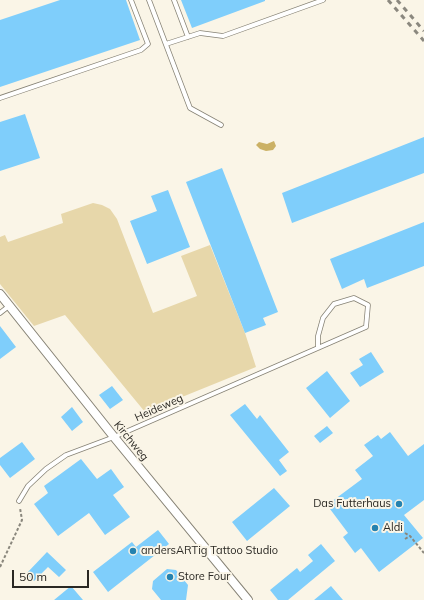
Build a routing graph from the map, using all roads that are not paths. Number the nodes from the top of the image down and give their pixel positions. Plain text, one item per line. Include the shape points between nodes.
1 (131, 0) edge
2 (149, 0) edge
3 (174, 0) edge
4 (323, 0) edge
5 (188, 37) junction
6 (166, 44) junction
7 (0, 98) edge
8 (221, 125) dead end
9 (0, 294) edge
10 (9, 306) junction
11 (0, 313) edge
12 (318, 348) junction
13 (114, 437) junction
14 (19, 501) road end
15 (248, 600) edge

1 - 7 lane via 148,44 141,50
2 - 6 lane
3 - 5 lane
4 - 5 lane via 223,36 200,33
5 - 6 lane
6 - 8 lane via 190,108
9 - 10 street, Kirchweg
10 - 11 lane
10 - 13 street, Kirchweg
12 - 12 lane, Heideweg via 366,327 368,305 354,298 334,304 323,318
12 - 13 lane, Heideweg
13 - 14 lane, Heideweg via 66,455 28,486
13 - 15 street, Kirchweg

